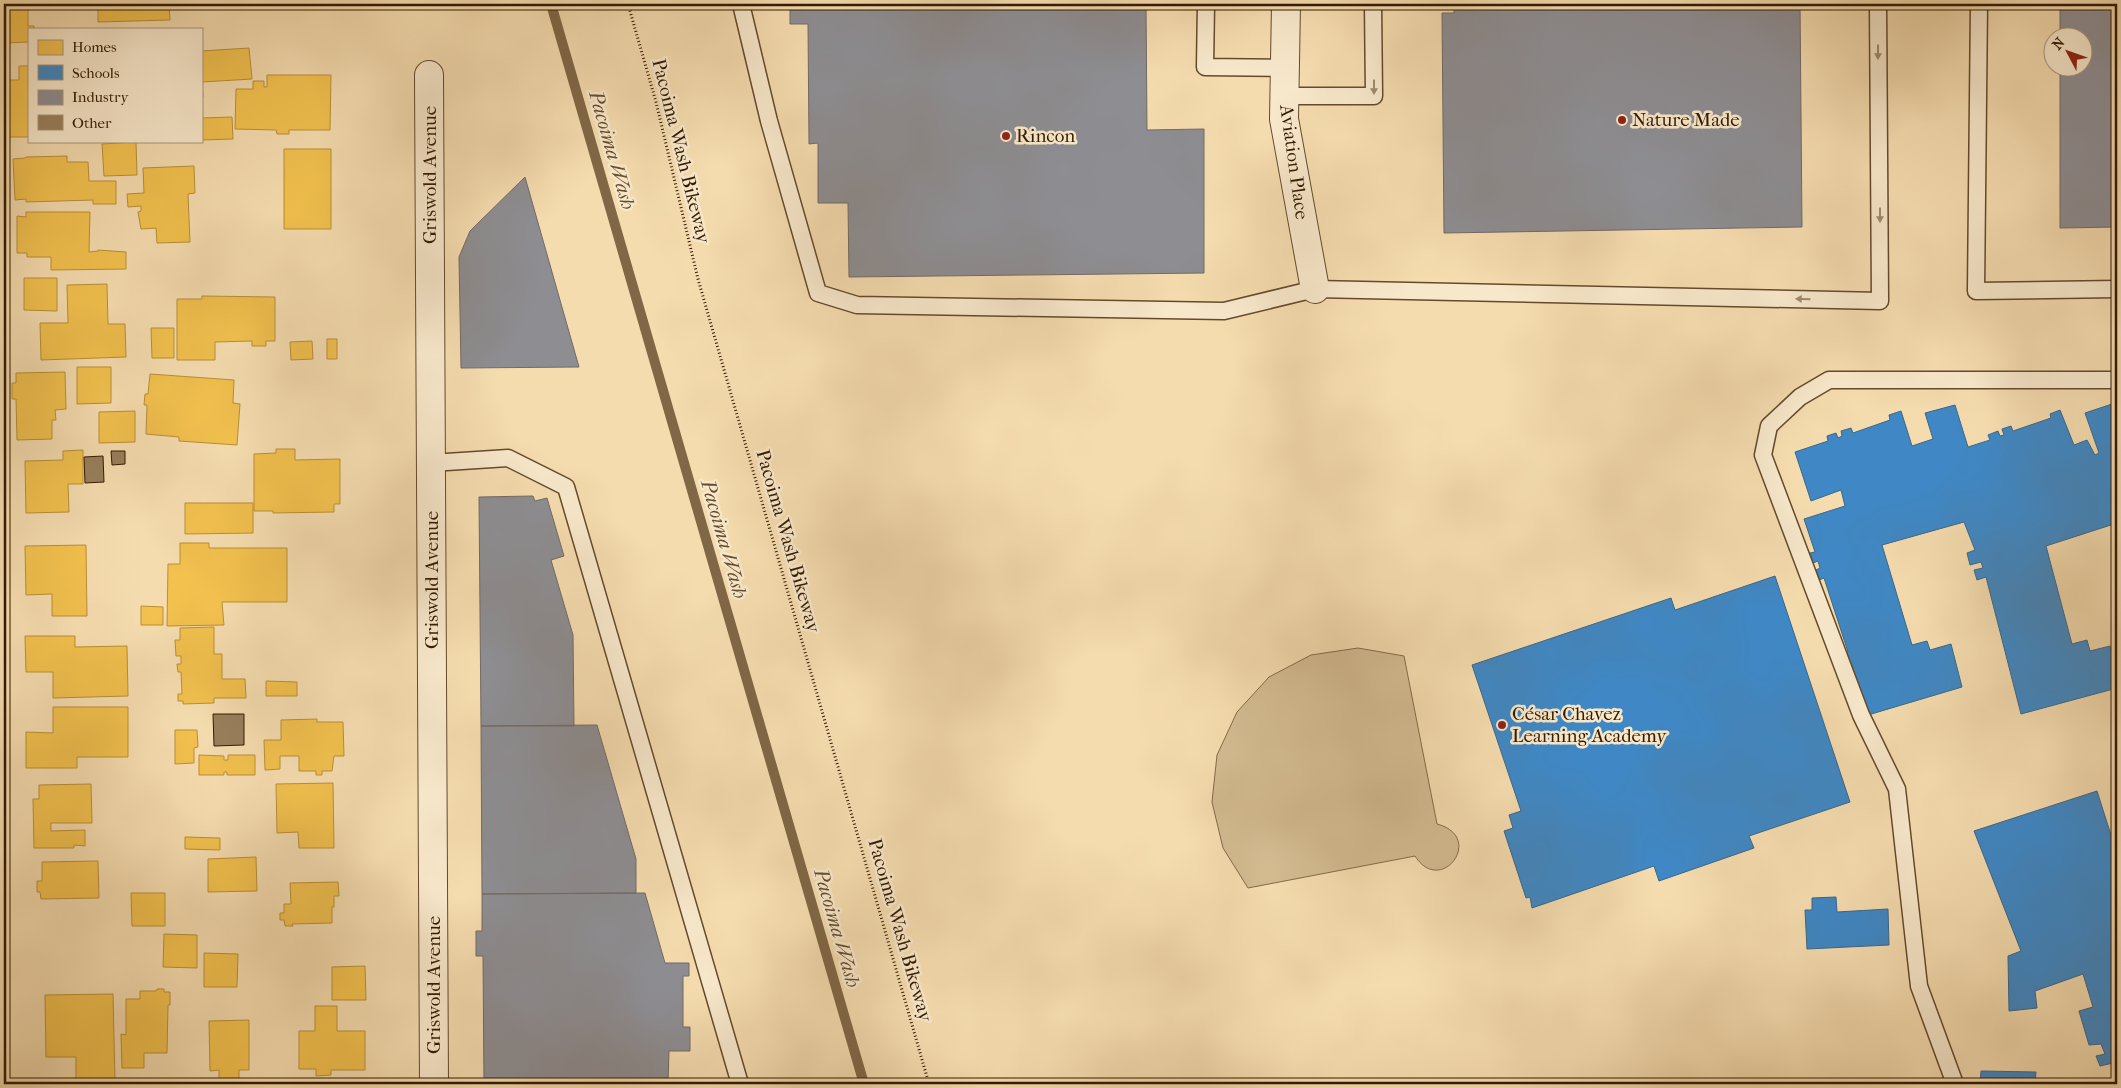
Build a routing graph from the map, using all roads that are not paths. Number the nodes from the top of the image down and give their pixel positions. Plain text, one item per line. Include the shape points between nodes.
1 (741, 4) edge
2 (1206, 4) edge
3 (1286, 4) edge
4 (1374, 4) edge
5 (1878, 4) edge
6 (1979, 4) edge
7 (1285, 68) junction
8 (429, 76) dead end
9 (1284, 96) junction
10 (2117, 289) edge
11 (1315, 290) junction
12 (2117, 380) edge
13 (431, 463) junction
14 (434, 1084) edge
15 (740, 1084) edge
16 (1954, 1084) edge

1 - 11 lane via 769,121 818,293 857,305 1224,311
2 - 7 lane via 1205,67
3 - 7 street, Aviation Place
4 -> 9 lane via 1374,96
5 -> 11 lane via 1880,301
6 - 10 lane via 1976,291
7 - 9 street, Aviation Place
8 - 13 street, Griswold Avenue
9 - 11 street, Aviation Place via 1284,119
12 - 16 lane via 1829,380 1800,397 1769,426 1763,455 1861,715 1897,789 1918,986
13 - 14 street, Griswold Avenue
13 - 15 lane via 508,458 566,487

